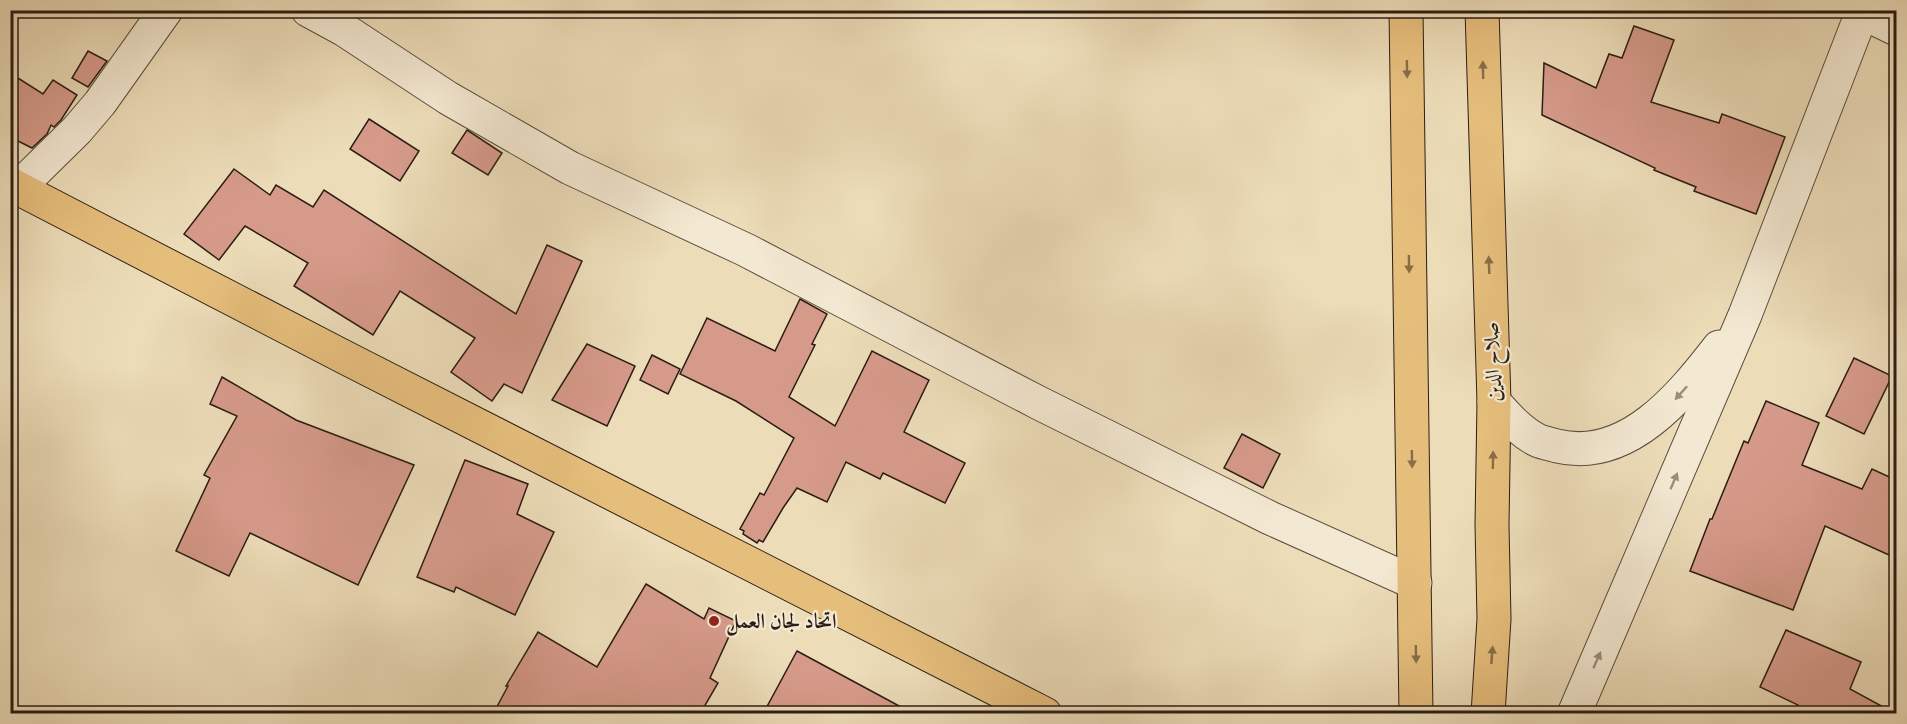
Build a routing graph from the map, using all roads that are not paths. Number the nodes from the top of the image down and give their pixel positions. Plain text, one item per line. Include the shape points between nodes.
1 (166, 10) edge
2 (308, 10) edge
3 (1406, 10) edge
4 (1482, 10) edge
5 (1863, 12) edge
6 (1896, 29) edge
7 (14, 186) edge
8 (1745, 315) junction
9 (1494, 402) junction
10 (1415, 583) junction
11 (1414, 711) edge
12 (1045, 714) edge
13 (1488, 714) edge
14 (1574, 714) edge

1 - 7 street via 77,130
2 - 10 street via 448,98 570,168 746,250 1270,518
3 -> 10 main road
9 -> 4 main road, صلاح الدين
5 - 6 street
5 - 8 street
7 - 12 main road
8 -> 9 street via 1669,406 1642,428 1614,442 1588,449 1568,449 1539,441 1519,428
14 -> 8 street
13 -> 9 main road, صلاح الدين via 1494,619
10 -> 11 main road

